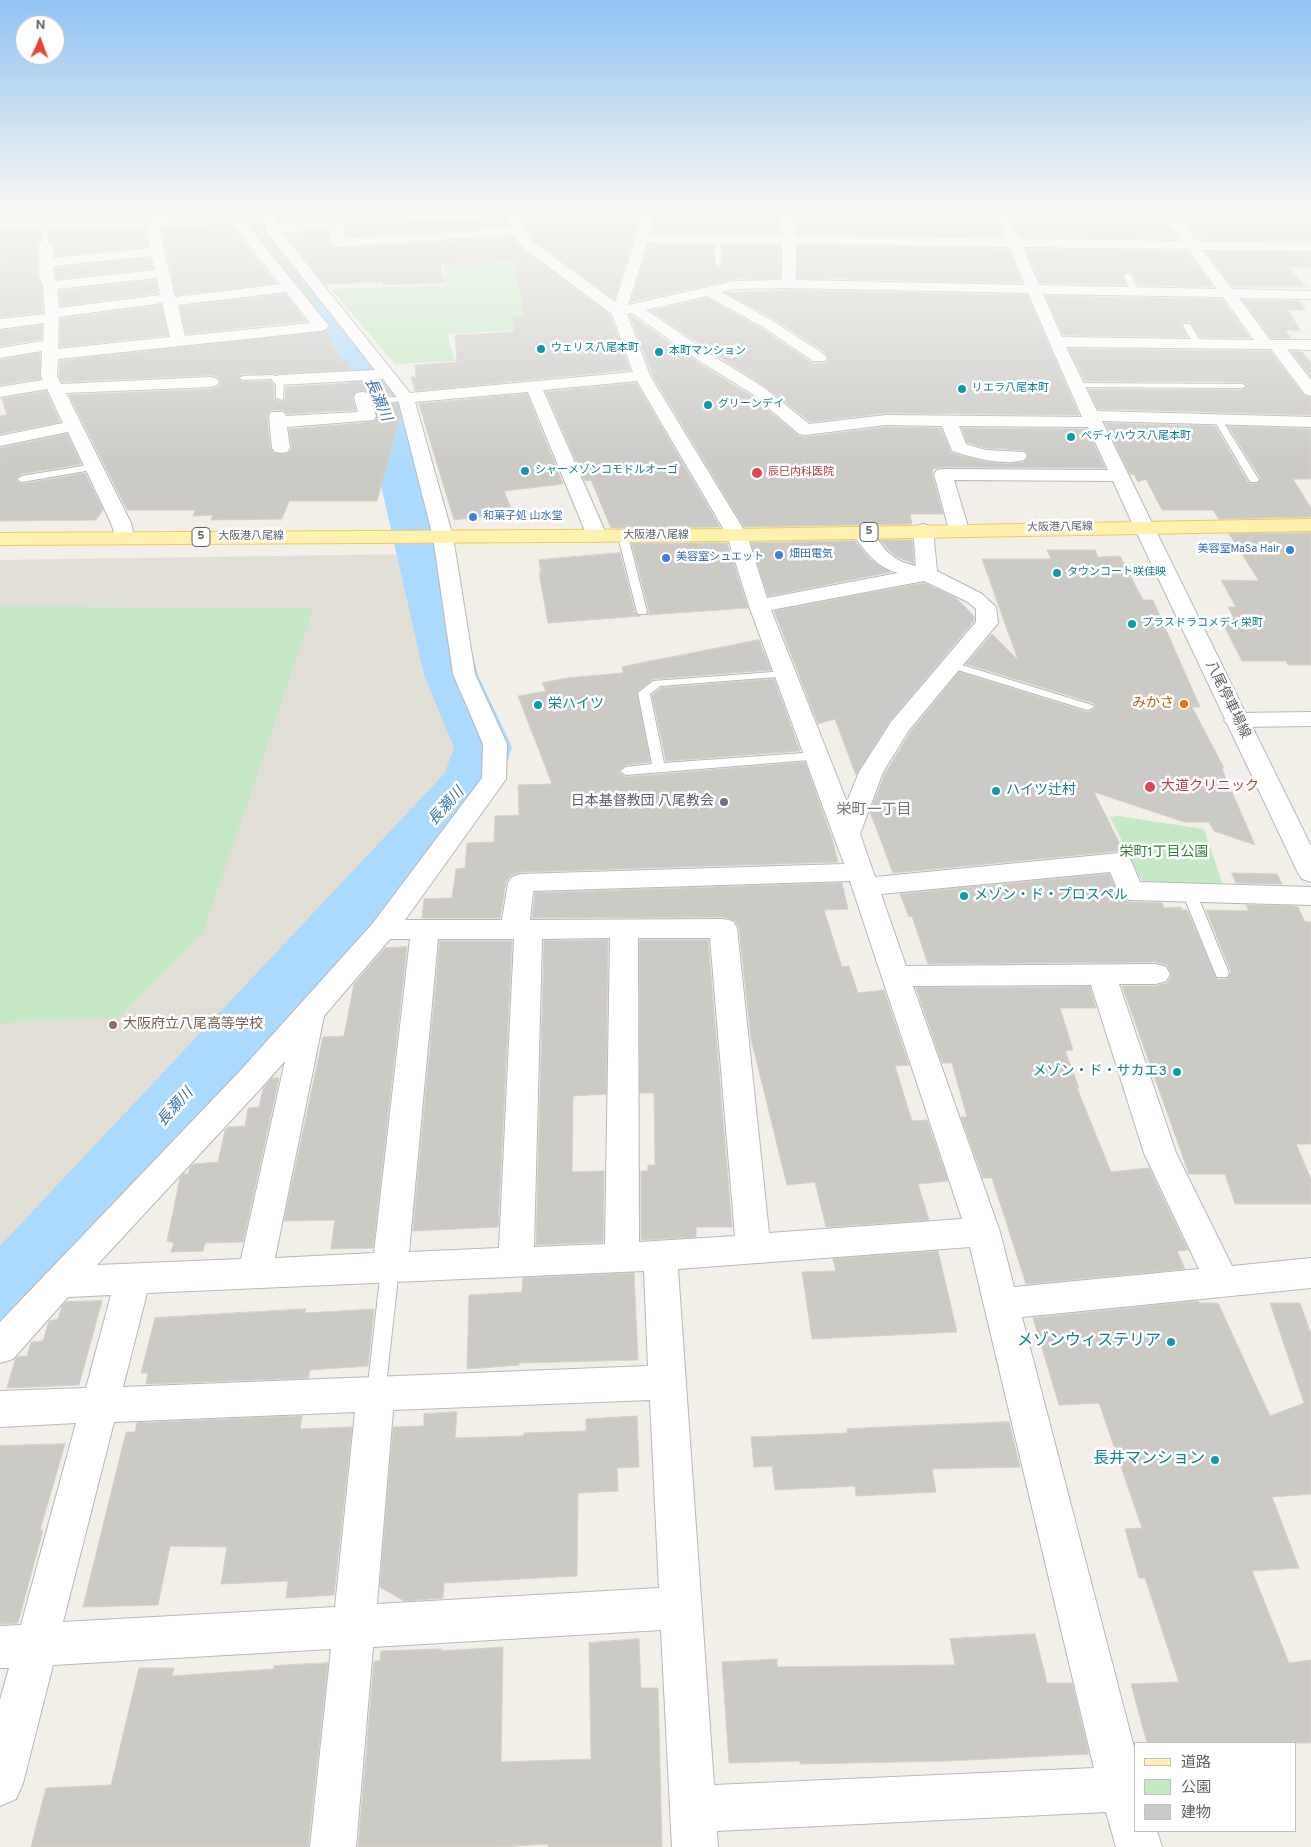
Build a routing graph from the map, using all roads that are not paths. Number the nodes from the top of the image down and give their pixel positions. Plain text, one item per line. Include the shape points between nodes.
1 (51, 295) edge
2 (168, 295) edge
3 (213, 295) edge
4 (296, 295) edge
5 (323, 295) edge
6 (596, 295) edge
7 (624, 295) edge
8 (696, 295) edge
9 (716, 295) edge
10 (1037, 295) edge
11 (1231, 295) edge
12 (169, 300) junction
13 (635, 309) junction
14 (619, 312) junction
15 (52, 315) junction
16 (0, 324) edge
17 (1187, 326) dead end
18 (179, 341) junction
19 (1056, 342) junction
20 (1198, 344) junction
21 (1270, 344) junction
22 (1311, 345) edge
23 (50, 350) junction
24 (0, 353) edge
25 (819, 358) dead end
26 (382, 374) junction
27 (642, 376) junction
28 (243, 378) dead end
29 (280, 380) junction
30 (211, 382) dead end
31 (533, 385) junction
32 (1076, 385) junction
33 (54, 386) junction
34 (1242, 386) dead end
35 (1311, 391) edge
36 (0, 392) edge
37 (280, 398) dead end
38 (402, 398) junction
39 (367, 400) joint
40 (1091, 419) junction
41 (1218, 420) junction
42 (949, 421) junction
43 (1311, 422) edge
44 (74, 426) junction
45 (0, 440) edge
46 (281, 448) dead end
47 (1032, 456) dead end
48 (1090, 457) dead end
49 (1110, 458) junction
50 (94, 467) junction
51 (1119, 476) junction
52 (22, 479) dead end
53 (1254, 480) dead end
54 (1311, 525) edge
55 (1144, 527) junction
56 (922, 530) junction
57 (959, 530) junction
58 (862, 532) junction
59 (737, 535) junction
60 (435, 536) junction
61 (597, 536) junction
62 (623, 536) junction
63 (124, 537) junction
64 (0, 539) edge
65 (926, 574) junction
66 (759, 606) junction
67 (642, 612) dead end
68 (952, 665) junction
69 (786, 674) junction
70 (1088, 707) dead end
71 (1311, 719) edge
72 (1236, 720) junction
73 (817, 756) junction
74 (659, 767) junction
75 (626, 771) dead end
76 (847, 834) junction
77 (1311, 873) edge
78 (863, 880) junction
79 (1189, 892) junction
80 (1311, 896) edge
81 (521, 929) junction
82 (624, 929) junction
83 (383, 930) junction
84 (425, 930) junction
85 (1222, 973) dead end
86 (1156, 974) dead end
87 (1102, 975) junction
88 (896, 976) junction
89 (310, 1012) junction
90 (983, 1232) junction
91 (753, 1249) junction
92 (641, 1257) junction
93 (516, 1262) junction
94 (390, 1268) junction
95 (255, 1273) junction
96 (1311, 1273) edge
97 (133, 1279) junction
98 (1222, 1281) junction
99 (59, 1282) junction
100 (1001, 1304) junction
101 (0, 1347) edge
102 (667, 1382) junction
103 (376, 1394) junction
104 (101, 1405) junction
105 (0, 1409) edge
106 (681, 1608) junction
107 (355, 1626) junction
108 (18, 1646) edge
109 (0, 1783) edge
110 (1122, 1789) junction
111 (694, 1828) edge
112 (1134, 1830) edge
113 (1135, 1832) edge
114 (333, 1847) edge
115 (1139, 1847) edge

1 - 15 street
2 - 12 street
3 - 12 street
4 - 18 street via 321,326
5 - 26 street
6 - 14 street
7 - 14 street
8 - 13 street
9 - 25 street via 768,324
10 - 19 street, 八尾停車場線
11 - 21 street
12 - 15 street
12 - 18 street
13 - 14 street
13 - 42 street via 757,390 805,430 886,420
14 - 27 street
15 - 16 street
15 - 23 street
17 - 20 lane
18 - 23 street
19 - 20 street
19 - 32 street, 八尾停車場線
20 - 21 street
21 - 22 street
21 - 35 street
23 - 24 street
23 - 33 street via 48,376
26 - 29 street
26 - 38 street
27 - 31 street
27 - 59 street
28 - 29 lane via 273,377
29 - 37 lane
30 - 33 street
31 - 38 street
31 - 61 street
32 - 34 lane
32 - 40 street, 八尾停車場線
33 - 36 street
33 - 44 street
38 - 39 lane
38 - 60 street
39 - 46 street via 368,416 278,419
40 - 41 street
40 - 42 street
40 - 49 street, 八尾停車場線
41 - 43 street
41 - 53 lane
42 - 47 street via 958,447 983,455
44 - 45 street
44 - 50 street
48 - 49 street
49 - 51 street, 八尾停車場線
50 - 52 lane
50 - 63 street via 121,523
51 - 55 street, 八尾停車場線
51 - 57 street via 943,474
54 - 55 main road, 大阪港八尾線 / 5
55 - 57 main road, 大阪港八尾線 / 5
55 - 72 street, 八尾停車場線
56 - 57 main road, 大阪港八尾線 / 5
56 - 58 main road, 大阪港八尾線 / 5
56 - 65 street
58 - 59 main road, 大阪港八尾線 / 5
58 - 65 street via 880,558 895,567
59 - 62 main road, 大阪港八尾線 / 5
59 - 66 street
60 - 61 main road, 大阪港八尾線 / 5
60 - 63 main road, 大阪港八尾線 / 5
60 - 83 street via 464,674 495,744 494,779
61 - 62 main road, 大阪港八尾線 / 5
62 - 67 lane
63 - 64 main road, 大阪港八尾線 / 5
65 - 66 street
65 - 68 street via 975,598 986,607 987,623
66 - 69 street
68 - 70 lane
68 - 76 street via 900,727 871,772
69 - 73 street
69 - 74 lane via 657,683 644,692
71 - 72 street
72 - 77 street, 八尾停車場線
73 - 74 lane
73 - 76 street
74 - 75 lane
76 - 78 street
78 - 79 street via 1120,862 1130,891
78 - 81 street via 521,883
78 - 88 street
79 - 80 street
79 - 85 lane
81 - 82 street
81 - 84 street
81 - 93 street
82 - 91 street via 723,928
82 - 92 street
83 - 84 street
83 - 89 street
84 - 94 street
86 - 87 street
87 - 88 street
87 - 98 street via 1160,1153
88 - 90 street
89 - 95 street
89 - 99 street
90 - 91 street
90 - 100 street
91 - 92 street
92 - 93 street
92 - 102 street
93 - 94 street
94 - 95 street
94 - 103 lane
95 - 97 street
96 - 98 street
97 - 99 street
97 - 104 street
98 - 100 street
99 - 101 street
100 - 110 street
102 - 103 street
102 - 106 street
103 - 104 street
103 - 107 street
104 - 105 street
104 - 108 street
106 - 107 street
106 - 111 street
107 - 108 street
107 - 114 street
108 - 109 street
110 - 111 street
110 - 112 street
113 - 115 street

